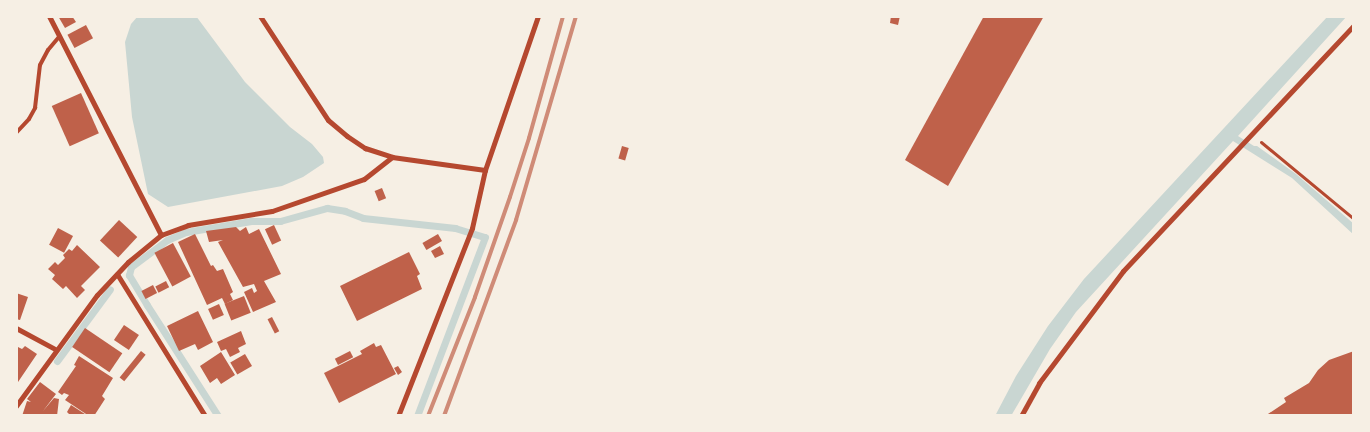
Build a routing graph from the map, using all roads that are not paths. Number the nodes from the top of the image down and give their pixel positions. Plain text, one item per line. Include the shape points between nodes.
1 (49, 16) edge
2 (260, 16) edge
3 (538, 16) edge
4 (1354, 25) edge
5 (59, 37) junction
6 (16, 133) edge
7 (392, 157) junction
8 (485, 170) junction
9 (161, 235) junction
10 (117, 274) junction
11 (16, 328) edge
12 (55, 349) junction
13 (16, 406) edge
14 (205, 416) edge
15 (398, 416) edge
16 (1021, 416) edge

1 - 5 street
2 - 7 street via 328,120 365,148
3 - 8 street
4 - 16 street via 1123,271 1039,383
5 - 6 lane via 40,65 35,108
5 - 9 street
7 - 8 street
7 - 9 street via 364,179 272,211 188,225
8 - 15 street via 472,228
9 - 10 street
10 - 12 street via 96,295
10 - 14 street
11 - 12 street
12 - 13 street

